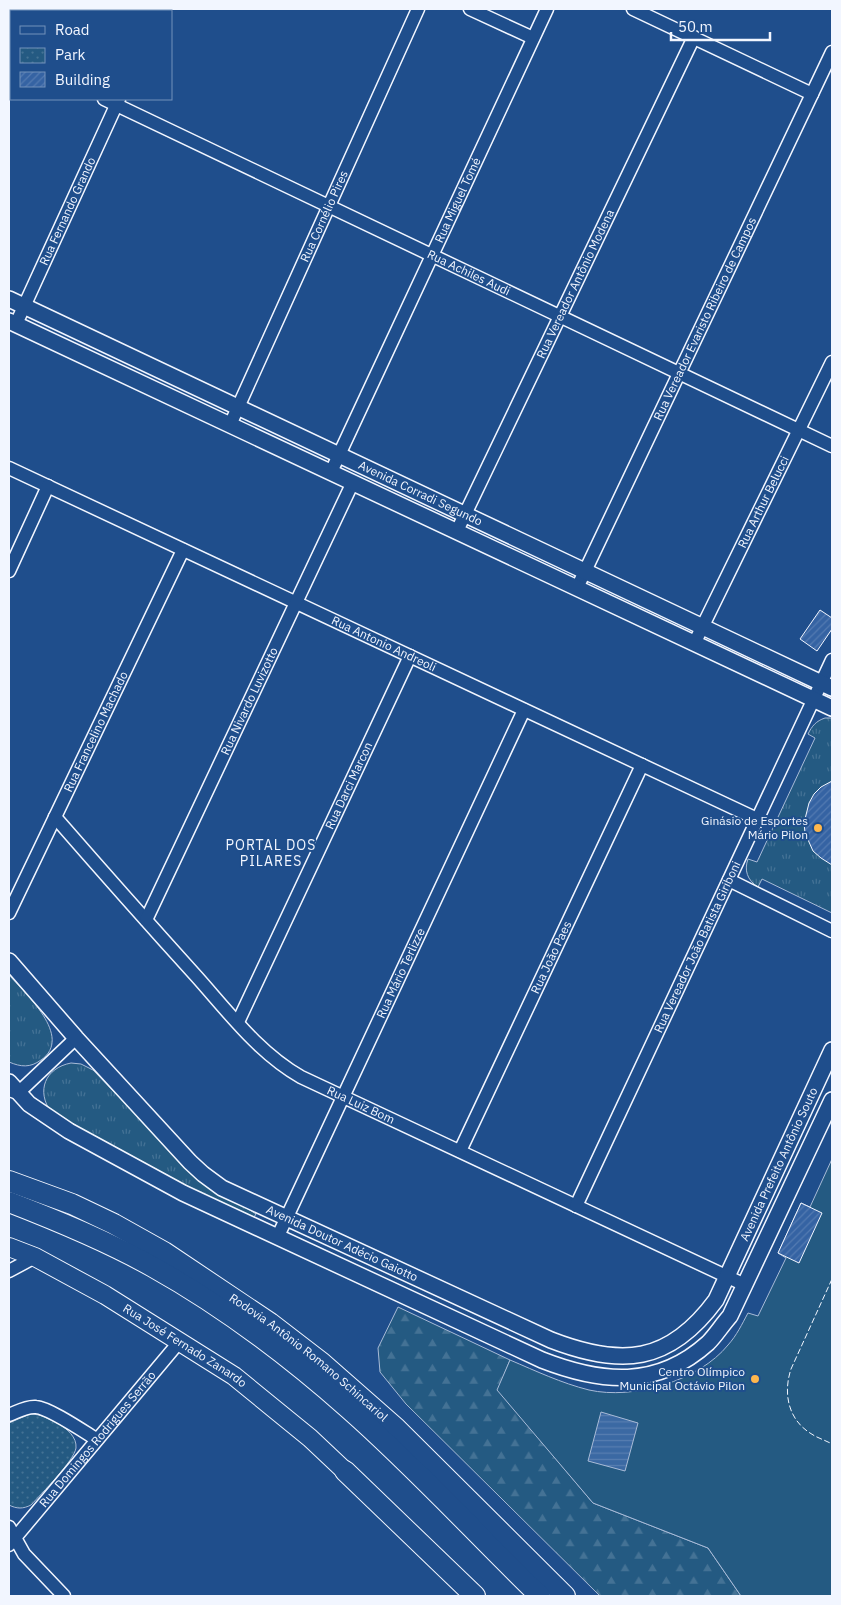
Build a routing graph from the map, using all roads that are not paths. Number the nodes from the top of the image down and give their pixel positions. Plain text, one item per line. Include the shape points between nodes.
1 (418, 9) edge
2 (470, 9) edge
3 (547, 9) edge
4 (633, 9) edge
5 (533, 38) junction
6 (694, 38) junction
7 (832, 52) edge
8 (812, 94) junction
9 (118, 102) edge
10 (329, 206) junction
11 (432, 255) junction
12 (9, 299) edge
13 (25, 306) junction
14 (560, 316) junction
15 (12, 322) edge
16 (832, 362) edge
17 (680, 373) junction
18 (238, 407) junction
19 (230, 425) junction
20 (799, 430) junction
21 (832, 446) edge
22 (339, 455) junction
23 (9, 468) edge
24 (331, 472) junction
25 (353, 482) junction
26 (48, 486) junction
27 (465, 514) junction
28 (457, 531) junction
29 (183, 550) junction
30 (9, 571) edge
31 (585, 571) junction
32 (577, 588) junction
33 (296, 603) junction
34 (703, 627) junction
35 (694, 644) junction
36 (410, 656) junction
37 (832, 660) edge
38 (827, 686) edge
39 (814, 699) junction
40 (832, 708) edge
41 (524, 710) junction
42 (642, 765) junction
43 (55, 817) junction
44 (757, 819) junction
45 (728, 880) junction
46 (9, 913) edge
47 (146, 920) junction
48 (832, 931) edge
49 (9, 961) edge
50 (238, 1022) junction
51 (76, 1038) junction
52 (832, 1050) edge
53 (12, 1088) edge
54 (344, 1096) junction
55 (832, 1100) edge
56 (460, 1151) junction
57 (9, 1168) edge
58 (9, 1180) edge
59 (9, 1202) edge
60 (72, 1204) junction
61 (576, 1206) junction
62 (286, 1218) junction
63 (278, 1236) junction
64 (9, 1247) edge
65 (35, 1258) junction
66 (9, 1271) edge
67 (727, 1277) junction
68 (745, 1285) junction
69 (180, 1341) junction
70 (9, 1416) edge
71 (96, 1439) junction
72 (345, 1471) joint
73 (11, 1537) edge
74 (64, 1596) edge
75 (475, 1596) edge
76 (540, 1596) edge
77 (565, 1596) edge

1 - 10 street, Rua Cornélio Pires
2 - 5 street
3 - 5 street, Rua Miguel Tomé
4 - 6 street
5 - 11 street, Rua Miguel Tomé
6 - 8 street
6 - 14 street, Rua Vereador Antônio Modena
7 - 8 street, Rua Vereador Evaristo Ribeiro de Campos
8 - 17 street, Rua Vereador Evaristo Ribeiro de Campos
9 - 10 street, Rua Achiles Audi
9 - 13 street, Rua Fernando Grando
10 - 11 street, Rua Achiles Audi
10 - 18 street, Rua Cornélio Pires
11 - 14 street, Rua Achiles Audi
11 - 22 street, Rua Miguel Tomé
12 - 13 street, Avenida Corradi Segundo
13 - 15 street, Rua Fernando Grando
13 - 18 street, Avenida Corradi Segundo
14 - 17 street, Rua Achiles Audi
14 - 27 street, Rua Vereador Antônio Modena
15 - 19 street, Avenida Corradi Segundo
16 - 20 street, Rua Arthur Belucci
17 - 20 street, Rua Achiles Audi
17 - 31 street, Rua Vereador Evaristo Ribeiro de Campos
18 - 19 street, Rua Cornélio Pires
18 - 22 street, Avenida Corradi Segundo
19 - 24 street, Avenida Corradi Segundo
20 - 21 street, Rua Achiles Audi
20 - 34 street, Rua Arthur Belucci
22 - 24 street, Rua Miguel Tomé
22 - 27 street, Avenida Corradi Segundo
23 - 26 street, Rua Antonio Andreoli
24 - 25 street, Avenida Corradi Segundo
25 - 28 street, Avenida Corradi Segundo
25 - 33 street, Rua Nivardo Luvizotto
26 - 29 street, Rua Antonio Andreoli
26 - 30 street
27 - 28 street, Rua Vereador Antônio Modena
27 - 31 street, Avenida Corradi Segundo
28 - 32 street, Avenida Corradi Segundo
29 - 33 street, Rua Antonio Andreoli
29 - 43 street, Rua Francelino Machado
31 - 32 street, Rua Vereador Evaristo Ribeiro de Campos
31 - 34 street, Avenida Corradi Segundo
32 - 35 street, Avenida Corradi Segundo
33 - 36 street, Rua Antonio Andreoli
33 - 47 street, Rua Nivardo Luvizotto
34 - 35 street, Rua Arthur Belucci
34 - 38 street, Avenida Corradi Segundo
35 - 39 street, Avenida Corradi Segundo
36 - 41 street, Rua Antonio Andreoli
36 - 50 street, Rua Darci Marcon
37 - 38 street, Rua Vereador João Batista Giriboni
38 - 39 street, Rua Vereador João Batista Giriboni
39 - 40 street, Avenida Corradi Segundo
39 - 44 street, Rua Vereador João Batista Giriboni
41 - 42 street, Rua Antonio Andreoli
41 - 54 street, Rua Mário Terlizze
42 - 44 street, Rua Antonio Andreoli
42 - 56 street, Rua João Paes
43 - 46 street, Rua Francelino Machado
43 - 47 street, Rua Luiz Bom
44 - 45 street, Rua Vereador João Batista Giriboni
45 - 48 street
45 - 61 street, Rua Vereador João Batista Giriboni
47 - 50 street, Rua Luiz Bom
49 - 51 street, Avenida Doutor Adécio Gaiotto
50 - 54 street, Rua Luiz Bom via 283,1067
51 - 53 street
51 - 62 street, Avenida Doutor Adécio Gaiotto via 203,1174 222,1188
52 - 67 street, Avenida Prefeito Antônio Souto
53 - 63 street, Avenida Doutor Adécio Gaiotto via 29,1104 69,1131 183,1193
54 - 56 street, Rua Luiz Bom
54 - 62 street, Rua Mário Terlizze
55 - 68 street, Avenida Prefeito Antônio Souto
56 - 61 street, Rua Luiz Bom
57 - 60 highway
58 - 60 highway, Rodovia Antônio Romano Schincariol
59 - 76 highway, Rodovia Antônio Romano Schincariol via 154,1267 275,1349 349,1409 412,1467
60 - 77 highway, Rodovia Antônio Romano Schincariol via 164,1252 270,1323 322,1363 396,1428
61 - 67 street, Rua Luiz Bom
62 - 63 street, Rua Mário Terlizze
62 - 67 street, Avenida Doutor Adécio Gaiotto via 551,1340 604,1356 634,1356 675,1342 709,1310
63 - 68 street, Avenida Doutor Adécio Gaiotto via 542,1360 580,1374 602,1377 638,1377 685,1360 708,1342 730,1316
64 - 65 main road, Rua José Fernado Zanardo
65 - 66 street
65 - 69 main road, Rua José Fernado Zanardo via 105,1295
67 - 68 street, Rua Luiz Bom
69 - 71 street, Rua Domingos Rodrigues Serrão
69 - 72 main road, Rua José Fernado Zanardo via 234,1376
70 - 71 street via 36,1407
71 - 73 street, Rua Domingos Rodrigues Serrão
72 - 75 highway
73 - 74 street

